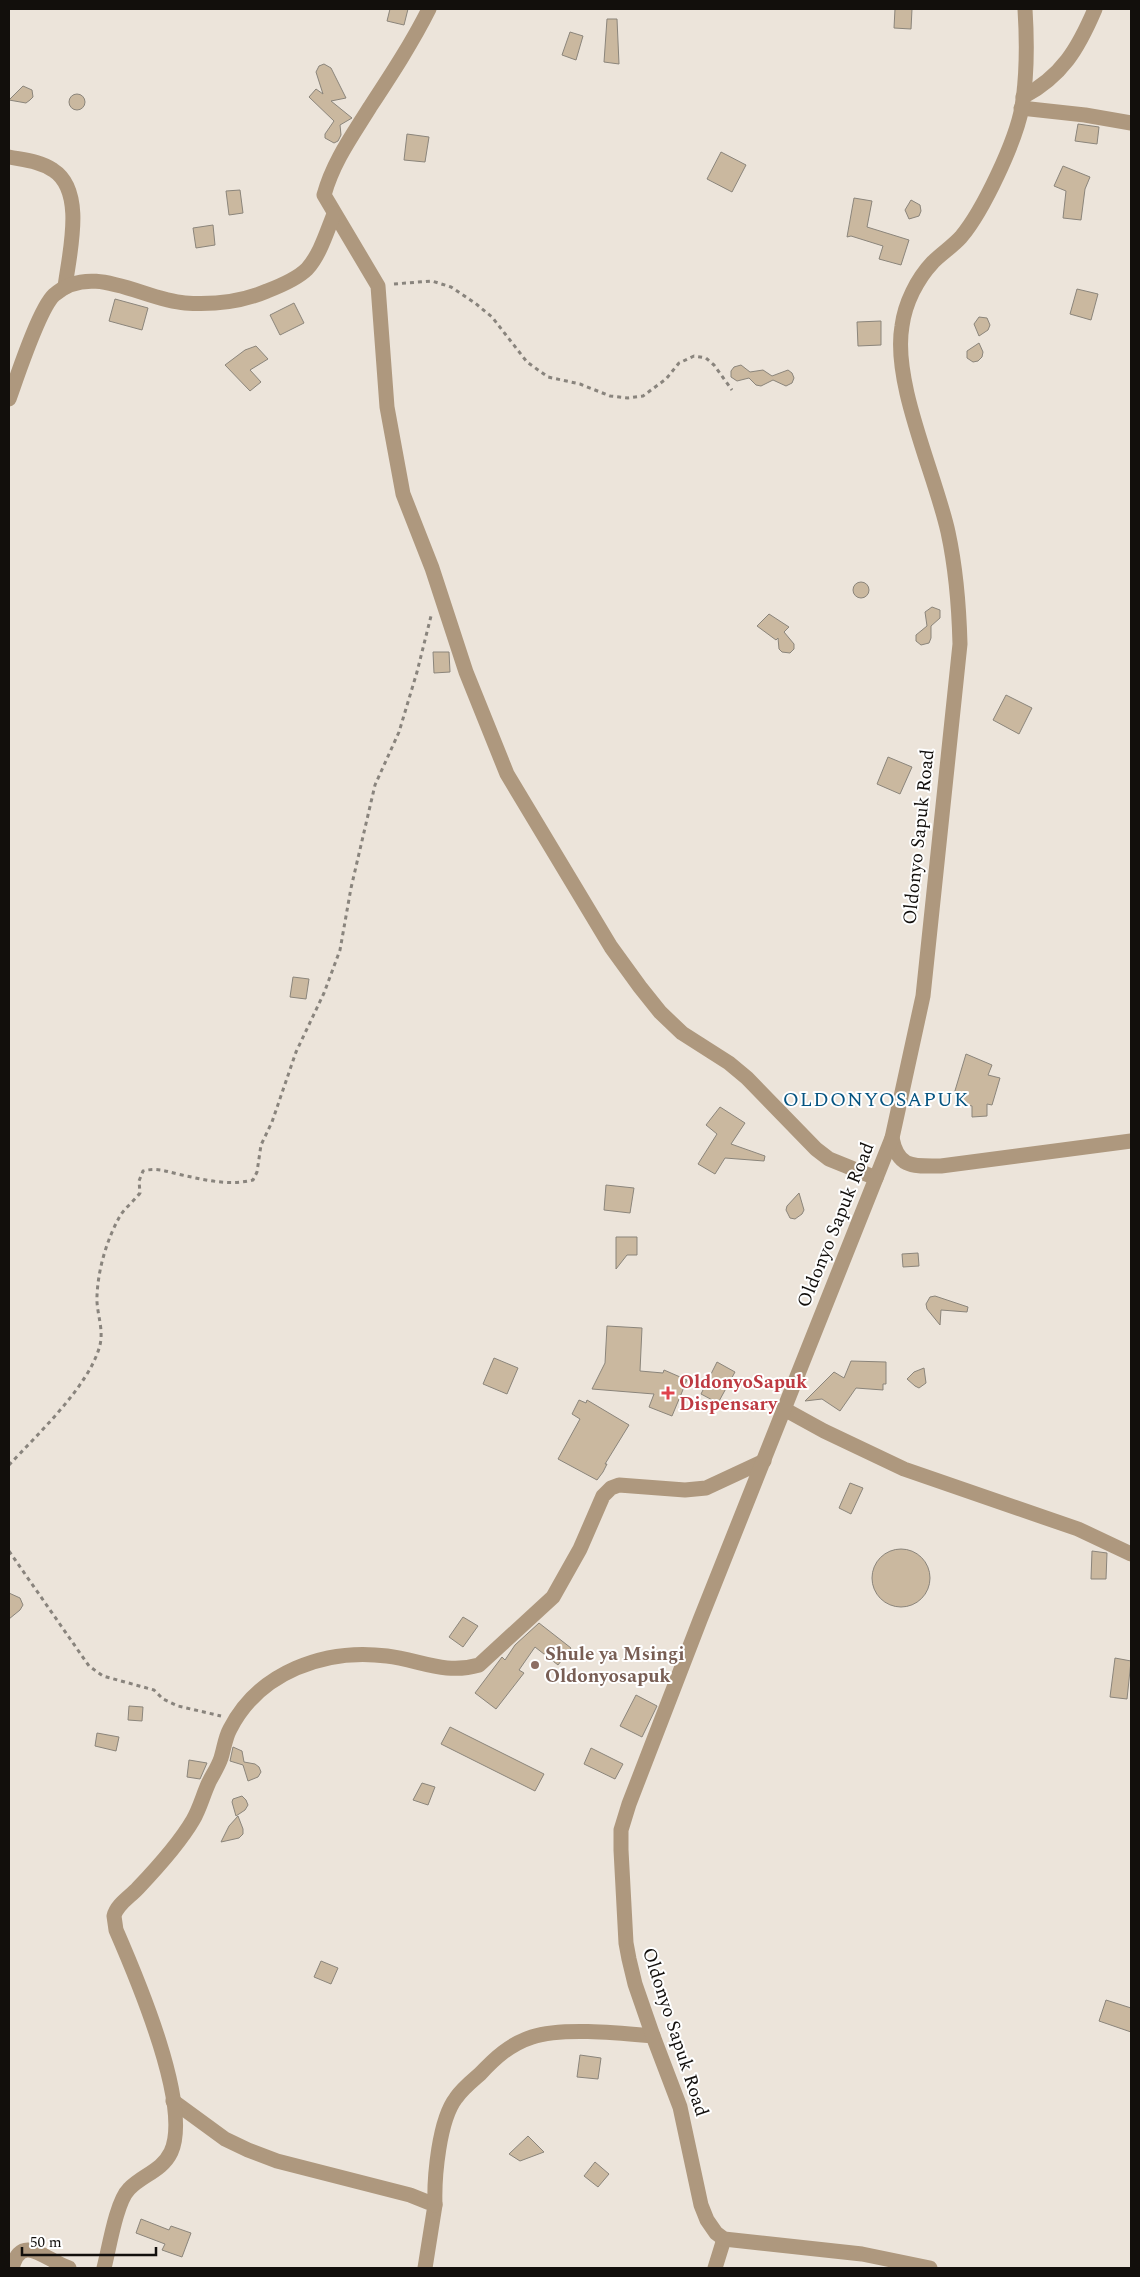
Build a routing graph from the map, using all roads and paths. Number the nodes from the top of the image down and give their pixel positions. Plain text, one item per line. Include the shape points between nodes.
1 (429, 9) edge
2 (1026, 9) edge
3 (1095, 9) edge
4 (1022, 102) junction
5 (1131, 123) edge
6 (9, 157) edge
7 (334, 214) junction
8 (378, 286) junction
9 (65, 287) junction
10 (732, 390) dead end
11 (9, 399) edge
12 (440, 592) junction
13 (892, 1138) junction
14 (1131, 1141) edge
15 (876, 1178) junction
16 (784, 1409) junction
17 (764, 1462) junction
18 (9, 1465) edge
19 (9, 1551) edge
20 (1131, 1554) edge
21 (235, 1720) junction
22 (652, 2036) junction
23 (173, 2101) junction
24 (434, 2205) junction
25 (724, 2239) junction
26 (12, 2268) edge
27 (69, 2268) edge
28 (104, 2268) edge
29 (425, 2268) edge
30 (715, 2268) edge
31 (930, 2268) edge

1 - 7 street via 414,40 344,146 329,177 324,195
2 - 4 street, Oldonyo Sapuk Road
3 - 4 street via 1062,68
4 - 5 street
4 - 13 street, Oldonyo Sapuk Road via 1016,130 983,205 961,237 919,279 902,324 900,342 906,383 948,531 959,602 960,644 923,996
6 - 9 street via 37,162 53,169 70,190 73,220
7 - 8 street
7 - 9 street via 307,269 282,285 236,301 184,303 100,282 78,282
8 - 10 path via 432,281 451,287 492,317 527,362 548,377 580,384 610,396 643,396 666,379 678,362 694,356 706,358 714,365
8 - 12 street via 392,440 403,494
9 - 11 street via 47,303
12 - 15 street via 466,672 508,774 610,947 660,1012 682,1033 747,1078 829,1159
12 - 18 path via 399,732 374,786 340,950 261,1145 257,1172 253,1180 241,1183 218,1182 159,1169 143,1171 139,1181 140,1193 121,1214 106,1246 96,1295 101,1326 100,1344 94,1360 83,1380
13 - 14 street via 899,1159 915,1166 941,1166
13 - 15 street, Oldonyo Sapuk Road
15 - 16 street, Oldonyo Sapuk Road
16 - 17 street, Oldonyo Sapuk Road
16 - 20 street via 904,1469 1078,1529
17 - 21 street via 706,1488 685,1490 619,1485 611,1488 603,1496 580,1549 553,1597 479,1665 452,1670 367,1654 321,1659 277,1677 245,1705
17 - 22 street, Oldonyo Sapuk Road via 673,1688 622,1830 621,1877 626,1943
19 - 21 path via 89,1666 103,1676 154,1690 178,1706
21 - 23 street via 190,1824 138,1888 119,1906 114,1916 116,1930 162,2046
22 - 24 street via 556,2032 532,2037 497,2055 455,2098 438,2156
22 - 25 street, Oldonyo Sapuk Road via 680,2107 694,2179 707,2220
23 - 24 street via 225,2139 248,2150 277,2161 410,2195
23 - 28 street via 172,2151 162,2166 127,2190 118,2211
24 - 29 street
25 - 30 street
25 - 31 street via 862,2254
26 - 27 street via 18,2253 31,2249

